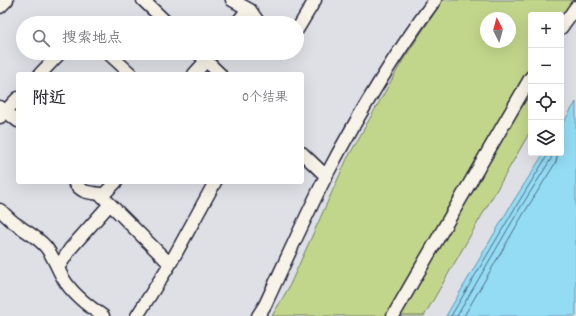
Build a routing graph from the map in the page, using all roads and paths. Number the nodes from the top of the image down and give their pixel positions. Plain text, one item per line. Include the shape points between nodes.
1 (7, 0) edge
2 (143, 0) edge
3 (232, 0) edge
4 (315, 0) edge
5 (434, 0) edge
6 (0, 7) edge
7 (576, 7) edge
8 (248, 9) junction
9 (160, 16) edge
10 (242, 16) edge
11 (255, 16) edge
12 (304, 18) edge
13 (564, 24) edge
14 (53, 60) edge
15 (116, 60) edge
16 (203, 60) edge
17 (209, 60) edge
18 (42, 72) edge
19 (129, 72) edge
20 (195, 72) edge
21 (218, 72) edge
22 (528, 82) edge
23 (16, 100) edge
24 (2, 112) edge
25 (16, 120) edge
26 (304, 155) edge
27 (326, 176) junction
28 (75, 184) edge
29 (115, 184) edge
30 (214, 184) edge
31 (106, 200) junction
32 (0, 210) edge
33 (170, 264) junction
34 (58, 268) junction
35 (103, 316) edge
36 (137, 316) edge
37 (258, 316) edge
38 (392, 316) edge

1 - 6 street
2 - 9 street
3 - 8 street
4 - 12 street
5 - 27 street via 409,34 367,101
7 - 13 street
8 - 10 street
8 - 11 street
14 - 18 street
15 - 19 street
16 - 20 street
17 - 21 street
22 - 38 street
23 - 24 street
24 - 25 street
26 - 27 street
27 - 37 street
28 - 31 street via 84,192 100,194
29 - 31 street
30 - 33 street
31 - 33 street
31 - 34 street
32 - 34 street via 45,246
33 - 36 street
34 - 35 street via 75,294

